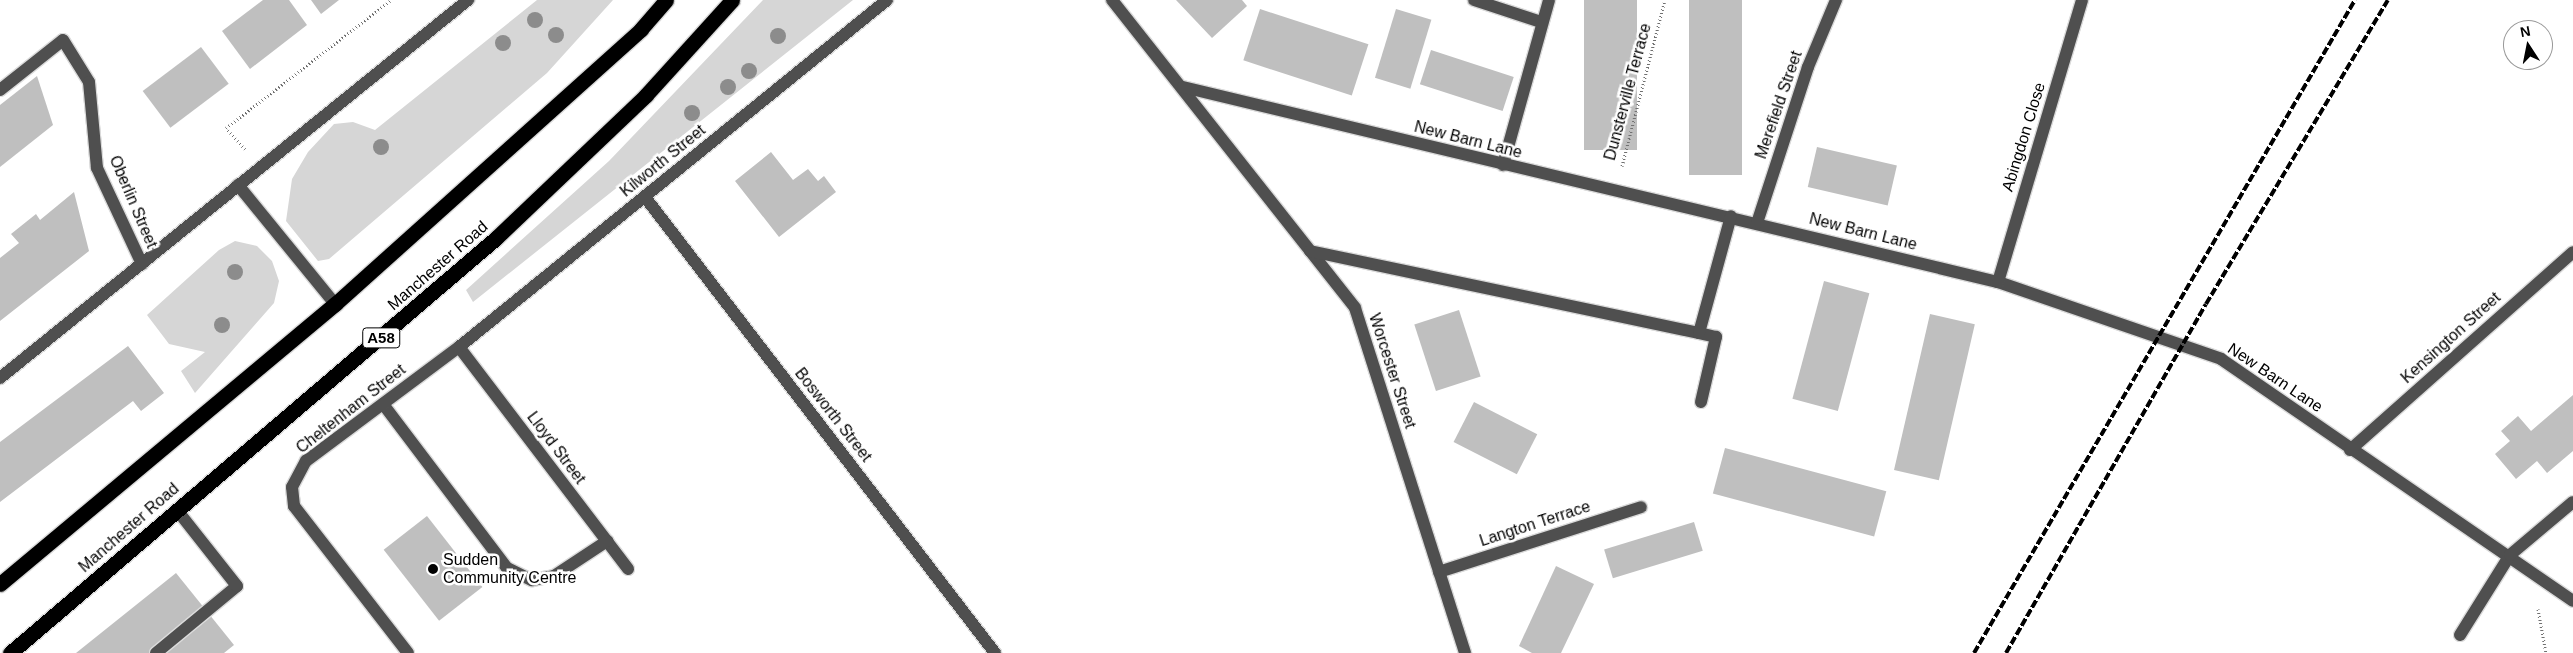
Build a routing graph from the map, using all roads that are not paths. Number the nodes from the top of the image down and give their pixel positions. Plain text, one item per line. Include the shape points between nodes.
1 (468, 0) edge
2 (666, 0) edge
3 (732, 0) edge
4 (887, 0) edge
5 (1112, 0) edge
6 (1474, 0) edge
7 (1549, 0) edge
8 (1836, 0) edge
9 (2082, 0) edge
10 (1541, 22) junction
11 (1183, 87) junction
12 (0, 90) edge
13 (1502, 165) junction
14 (238, 185) junction
15 (645, 197) junction
16 (1731, 216) junction
17 (1757, 222) junction
18 (1310, 250) junction
19 (2573, 252) edge
20 (142, 264) junction
21 (1998, 282) junction
22 (335, 304) junction
23 (1699, 333) junction
24 (458, 347) junction
25 (0, 378) edge
26 (1701, 402) dead end
27 (383, 404) junction
28 (2350, 450) junction
29 (2573, 502) edge
30 (1641, 507) dead end
31 (177, 510) junction
32 (606, 541) junction
33 (2510, 554) junction
34 (628, 569) dead end
35 (1439, 572) junction
36 (0, 584) edge
37 (2573, 601) edge
38 (2460, 634) dead end
39 (10, 653) edge
40 (156, 653) edge
41 (408, 653) edge
42 (995, 653) edge
43 (1465, 653) edge

1 - 14 street
2 - 22 highway via 641,30
3 - 31 highway, Manchester Road / A58 via 561,180
4 - 15 street, Kilworth Street
5 - 11 street
6 - 10 street
7 - 10 street
8 - 17 street, Merefield Street via 1808,66
9 - 21 street, Abingdon Close
10 - 13 street
11 - 13 street, New Barn Lane
11 - 18 street, Worcester Street
12 - 20 street, Oberlin Street via 63,40 88,82 97,168
13 - 16 street, New Barn Lane
14 - 20 street
14 - 22 street
15 - 24 street, Kilworth Street
15 - 42 street, Bosworth Street
16 - 17 street, New Barn Lane
16 - 23 street
17 - 21 street, New Barn Lane
18 - 23 street
18 - 35 street, Worcester Street via 1355,308
19 - 28 street, Kensington Street
20 - 25 street
21 - 28 street, New Barn Lane via 2221,359
22 - 36 highway
23 - 26 street via 1716,337
24 - 27 street, Cheltenham Street
24 - 32 street, Lloyd Street
27 - 32 street via 508,568 532,580 554,576
27 - 41 street, Cheltenham Street via 306,461 292,487 294,506
28 - 33 street, New Barn Lane
29 - 33 street
30 - 35 street, Langton Terrace
31 - 39 highway, Manchester Road / A58
31 - 40 street via 237,586
32 - 34 street, Lloyd Street
33 - 37 street, New Barn Lane
33 - 38 street
35 - 43 street, Worcester Street

